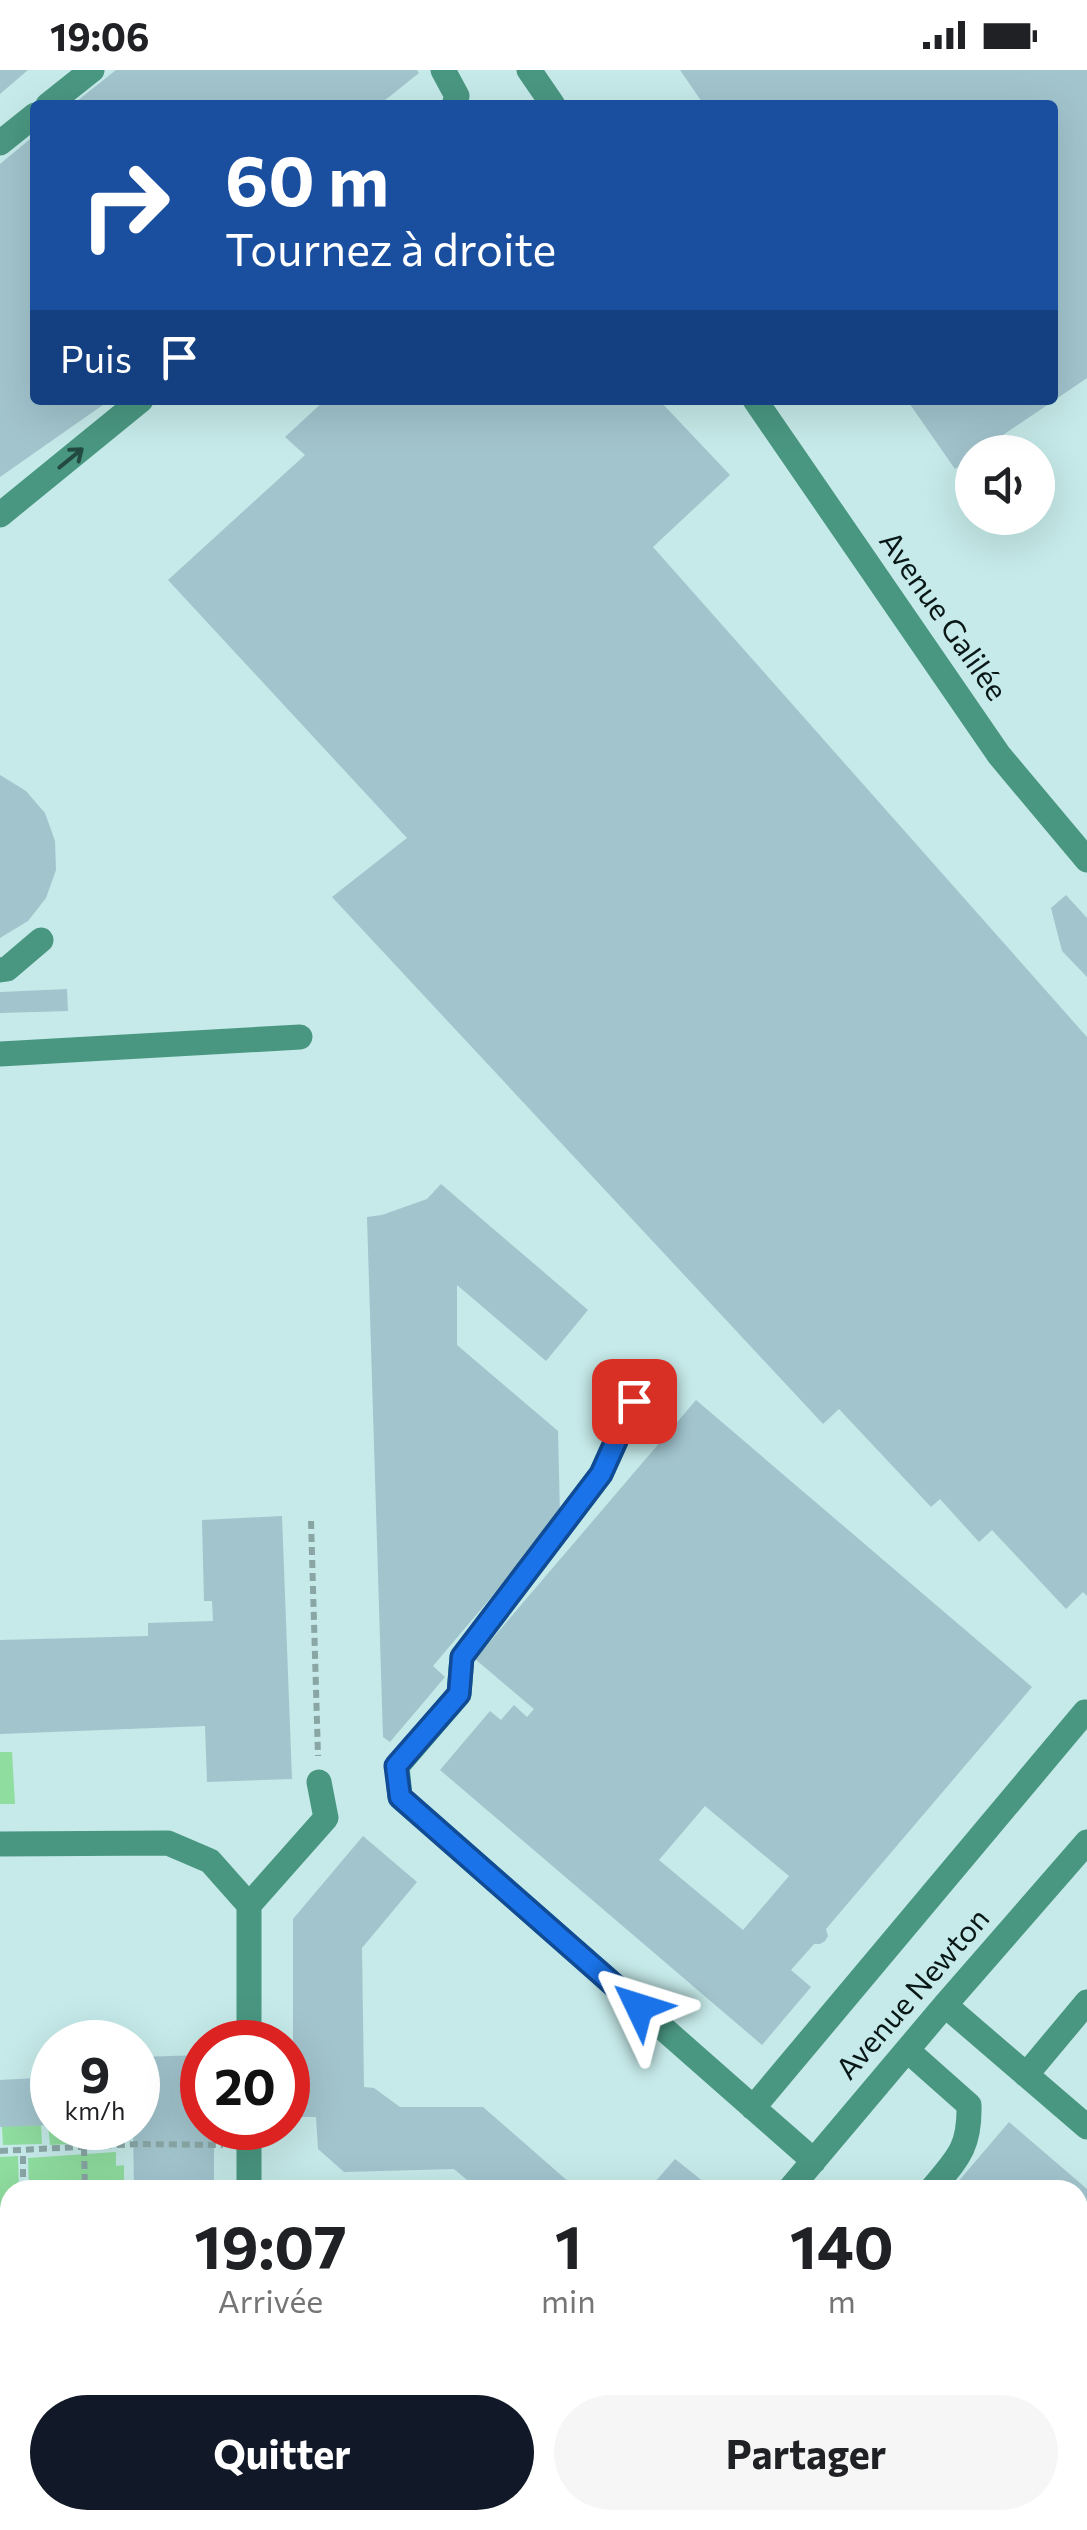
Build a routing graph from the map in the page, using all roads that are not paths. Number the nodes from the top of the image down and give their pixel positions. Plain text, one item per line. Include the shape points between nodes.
1 (92, 70) edge
2 (444, 70) edge
3 (529, 70) edge
4 (54, 100) edge
5 (456, 100) edge
6 (550, 100) edge
7 (30, 119) edge
8 (0, 143) edge
9 (135, 405) edge
10 (758, 405) edge
11 (0, 515) edge
12 (1087, 860) edge
13 (41, 940) dead end
14 (0, 970) edge
15 (300, 1037) dead end
16 (0, 1054) edge
17 (634, 1401) dead end
18 (1085, 1712) edge
19 (319, 1782) road end
20 (1087, 1842) edge
21 (0, 1844) edge
22 (249, 1905) junction
23 (1087, 2002) edge
24 (944, 2005) junction
25 (249, 2020) edge
26 (908, 2050) junction
27 (1026, 2075) junction
28 (753, 2108) junction
29 (1087, 2127) edge
30 (244, 2150) edge
31 (814, 2161) junction
32 (248, 2180) edge
33 (798, 2180) edge
34 (940, 2180) edge

1 - 4 street
2 - 5 street
3 - 6 street
7 - 8 street
11 -> 9 street
10 - 12 street, Avenue Galilée via 998,756
13 - 14 street
15 - 16 street
17 - 28 street via 601,1474 462,1657 459,1694 396,1766 400,1797
18 - 28 street
19 - 22 street via 326,1818
20 - 24 street, Avenue Newton
21 - 22 street via 168,1843 210,1861
22 - 25 street
23 - 27 street
24 - 26 street, Avenue Newton
24 - 27 street
26 - 31 street, Avenue Newton
26 - 34 street via 970,2105 962,2154
27 - 29 street
28 - 31 street
30 - 32 street
31 - 33 street, Avenue Newton

